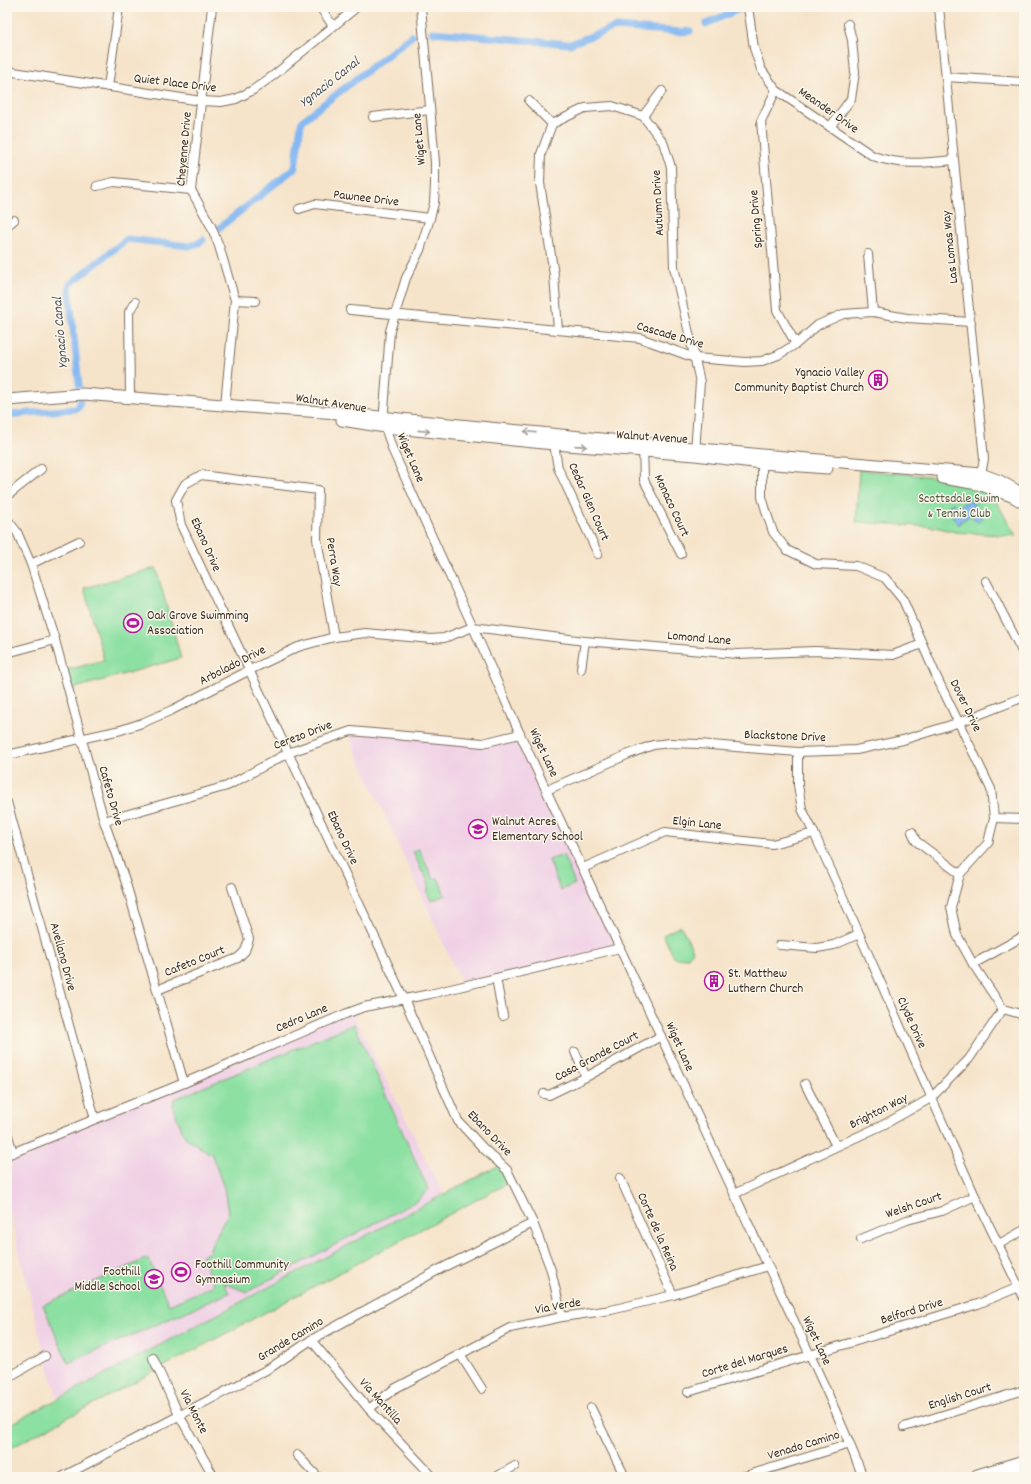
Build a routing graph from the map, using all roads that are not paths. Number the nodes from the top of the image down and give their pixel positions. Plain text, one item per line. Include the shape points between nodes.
1 (119, 7) edge
2 (212, 7) edge
3 (320, 7) edge
4 (357, 7) edge
5 (421, 7) edge
6 (748, 7) edge
7 (940, 7) edge
8 (848, 24) dead end
9 (332, 26) junction
10 (7, 71) edge
11 (946, 77) junction
12 (1024, 82) edge
13 (108, 87) junction
14 (776, 90) junction
15 (662, 91) dead end
16 (201, 100) junction
17 (528, 101) dead end
18 (430, 110) junction
19 (643, 116) junction
20 (373, 117) dead end
21 (552, 124) junction
22 (830, 127) junction
23 (954, 160) junction
24 (97, 186) dead end
25 (191, 190) junction
26 (299, 209) dead end
27 (430, 218) junction
28 (868, 254) dead end
29 (235, 300) junction
30 (255, 301) dead end
31 (135, 302) dead end
32 (350, 310) dead end
33 (873, 312) junction
34 (394, 315) junction
35 (970, 322) junction
36 (558, 330) junction
37 (796, 344) junction
38 (695, 358) junction
39 (130, 396) junction
40 (7, 400) edge
41 (225, 405) junction
42 (385, 422) junction
43 (554, 440) junction
44 (643, 447) junction
45 (695, 451) junction
46 (762, 459) junction
47 (41, 469) dead end
48 (980, 479) junction
49 (318, 490) joint
50 (1024, 495) edge
51 (7, 496) edge
52 (1024, 503) edge
53 (7, 519) edge
54 (79, 541) dead end
55 (598, 554) dead end
56 (680, 554) dead end
57 (32, 564) junction
58 (986, 581) dead end
59 (473, 627) junction
60 (334, 637) junction
61 (55, 640) junction
62 (585, 641) junction
63 (922, 644) junction
64 (7, 653) edge
65 (1024, 656) edge
66 (581, 669) dead end
67 (250, 670) junction
68 (1024, 697) edge
69 (960, 722) junction
70 (520, 734) junction
71 (82, 738) junction
72 (798, 752) junction
73 (288, 753) junction
74 (7, 755) edge
75 (547, 790) junction
76 (7, 802) edge
77 (994, 818) junction
78 (1024, 818) edge
79 (104, 821) junction
80 (912, 832) dead end
81 (814, 833) junction
82 (583, 868) junction
83 (960, 874) junction
84 (232, 887) dead end
85 (859, 934) junction
86 (1024, 936) edge
87 (780, 944) dead end
88 (620, 948) junction
89 (973, 964) junction
90 (496, 978) junction
91 (157, 990) junction
92 (404, 1000) junction
93 (1003, 1009) junction
94 (1024, 1015) edge
95 (503, 1016) dead end
96 (662, 1036) junction
97 (575, 1052) dead end
98 (586, 1077) junction
99 (184, 1083) junction
100 (805, 1084) dead end
101 (544, 1094) dead end
102 (931, 1098) junction
103 (95, 1119) junction
104 (7, 1132) edge
105 (836, 1146) junction
106 (10, 1154) edge
107 (620, 1178) dead end
108 (734, 1194) junction
109 (975, 1196) junction
110 (533, 1224) junction
111 (1024, 1230) edge
112 (861, 1239) dead end
113 (999, 1244) junction
114 (768, 1266) junction
115 (1019, 1287) junction
116 (673, 1295) junction
117 (1024, 1298) edge
118 (562, 1317) junction
119 (311, 1340) junction
120 (460, 1354) junction
121 (810, 1354) junction
122 (45, 1356) dead end
123 (153, 1358) dead end
124 (7, 1378) edge
125 (482, 1389) dead end
126 (1024, 1390) edge
127 (688, 1392) dead end
128 (591, 1408) dead end
129 (369, 1409) junction
130 (179, 1415) junction
131 (904, 1427) dead end
132 (850, 1444) junction
133 (298, 1455) dead end
134 (1024, 1463) edge
135 (515, 1466) dead end
136 (62, 1477) edge
137 (214, 1477) edge
138 (318, 1477) edge
139 (433, 1477) edge
140 (496, 1477) edge
141 (625, 1477) edge
142 (742, 1477) edge
143 (863, 1477) edge
144 (978, 1477) edge

1 - 13 street
2 - 16 street, Cheyenne Drive
3 - 9 street
4 - 9 street, Quiet Place Drive
5 - 18 street, Wiget Lane
6 - 14 street, Meander Drive via 754,48 761,69
7 - 11 street, Las Lomas Way
8 - 22 street via 855,72 851,99
9 - 16 street, Quiet Place Drive via 253,90 221,102
10 - 13 street, Quiet Place Drive
11 - 12 street
11 - 23 street, Las Lomas Way
13 - 16 street, Quiet Place Drive
14 - 22 street, Meander Drive
14 - 37 street, Spring Drive via 761,121 777,310
15 - 19 street
16 - 25 street, Cheyenne Drive
17 - 21 street
18 - 20 street
18 - 27 street, Wiget Lane via 436,184
19 - 21 street via 612,106 585,108
19 - 38 street, Autumn Drive via 663,142 671,167 674,268
21 - 36 street via 541,154 540,183 554,275
22 - 23 street, Meander Drive via 873,156 889,162 915,164
23 - 35 street, Las Lomas Way
24 - 25 street via 114,182
25 - 29 street, Cheyenne Drive via 219,246
26 - 27 street, Pawnee Drive via 315,204
27 - 34 street, Wiget Lane
28 - 33 street
29 - 30 street
29 - 41 street, Cheyenne Drive
31 - 39 street via 129,312
32 - 34 street, Cascade Drive
33 - 35 street, Cascade Drive via 907,318
33 - 37 street, Cascade Drive via 843,314 818,326
34 - 36 street, Cascade Drive
34 - 42 street, Wiget Lane via 390,332
35 - 48 street, Las Lomas Way via 984,459
36 - 38 street, Cascade Drive via 640,338
37 - 38 street, Cascade Drive via 762,361
38 - 45 street, Autumn Drive via 700,382
39 - 40 street, Walnut Avenue via 83,394
39 - 41 street, Walnut Avenue
41 - 42 street, Walnut Avenue
42 - 43 street, Walnut Avenue
42 - 59 street, Wiget Lane via 393,451
43 - 44 street, Walnut Avenue
43 - 55 street, Cedar Glen Court via 558,468
44 - 45 street, Walnut Avenue
44 - 56 street, Monaco Court via 644,480
45 - 46 street, Walnut Avenue
46 - 48 street, Walnut Avenue
46 - 63 street, Dover Drive via 762,497 766,514 773,532 787,550 816,564 856,566 885,578 903,600
47 - 51 street
48 - 50 street, Walnut Avenue via 1000,481
48 - 52 street, Walnut Avenue
49 - 60 street, Perra Way via 316,539
49 - 67 street, Ebano Drive via 201,475 185,484 176,500 181,525
53 - 57 street, Cafeto Drive via 17,532
54 - 57 street
57 - 61 street, Cafeto Drive
58 - 65 street
59 - 60 street, Arbolado Drive via 444,638 431,639 365,633
59 - 62 street, Lomond Lane
59 - 70 street, Wiget Lane
60 - 67 street, Arbolado Drive via 298,647
61 - 64 street
61 - 71 street, Cafeto Drive
62 - 63 street, Lomond Lane via 737,654 814,651 892,655
62 - 66 street
63 - 69 street, Dover Drive
67 - 71 street, Arbolado Drive via 142,723
67 - 73 street, Ebano Drive
68 - 69 street, Blackstone Drive
69 - 72 street, Blackstone Drive via 903,740 856,750
69 - 77 street, Dover Drive via 991,789
70 - 73 street, Cerezo Drive via 483,743 351,731
70 - 75 street, Wiget Lane
71 - 74 street, Arbolado Drive
71 - 79 street, Cafeto Drive
72 - 75 street, Blackstone Drive via 670,743 629,754
72 - 81 street, Clyde Drive via 798,785 802,809
73 - 79 street, Cerezo Drive via 227,786
73 - 92 street, Ebano Drive
75 - 82 street, Wiget Lane
76 - 103 street, Avellano Drive
77 - 78 street
77 - 83 street, Dover Drive via 988,843
79 - 91 street, Cafeto Drive via 125,880
80 - 83 street via 916,841
81 - 82 street, Elgin Lane via 772,844 666,832
81 - 85 street, Clyde Drive
82 - 88 street, Wiget Lane
83 - 89 street, Dover Drive via 951,907 957,935
84 - 91 street, Cafeto Court via 249,939 245,951 238,958
85 - 87 street via 834,945 817,948
85 - 102 street, Clyde Drive
86 - 89 street
88 - 90 street, Cedro Lane
88 - 96 street, Wiget Lane
89 - 93 street, Dover Drive
90 - 92 street, Cedro Lane
90 - 95 street
91 - 99 street, Cafeto Drive
92 - 99 street, Cedro Lane via 364,1007 345,1014
92 - 110 street, Ebano Drive via 458,1121 508,1170
93 - 94 street
93 - 102 street, Brighton Way via 969,1059
96 - 98 street, Casa Grande Court
96 - 108 street, Wiget Lane
97 - 98 street
98 - 101 street, Casa Grande Court via 549,1095
99 - 103 street, Cedro Lane
100 - 105 street
102 - 105 street, Brighton Way via 885,1124
102 - 109 street, Clyde Drive
103 - 106 street, Cedro Lane
104 - 106 street
105 - 108 street, Brighton Way
107 - 116 street, Corte de la Reina
108 - 114 street, Wiget Lane
109 - 112 street, Welsh Court
109 - 113 street, Clyde Drive
110 - 118 street, Ebano Drive via 551,1270
110 - 119 street, Grande Camino via 442,1268
111 - 113 street
113 - 115 street, Clyde Drive
114 - 116 street, Via Verde
114 - 121 street, Wiget Lane
115 - 117 street, Clyde Drive
115 - 121 street, Belford Drive via 978,1304
116 - 118 street, Via Verde via 611,1310
118 - 120 street, Via Verde via 510,1328
119 - 129 street, Via Mantilla
119 - 130 street, Grande Camino via 270,1368
120 - 125 street
120 - 129 street, Via Verde via 394,1389
121 - 127 street, Corte del Marques
121 - 132 street, Wiget Lane
122 - 124 street
123 - 130 street, Via Monte
126 - 131 street, English Court
128 - 141 street
129 - 139 street, Via Mantilla
130 - 136 street, Grande Camino
130 - 137 street, Via Monte
132 - 142 street, Venado Camino
132 - 143 street, Wiget Lane
133 - 138 street
134 - 144 highway
135 - 140 street

